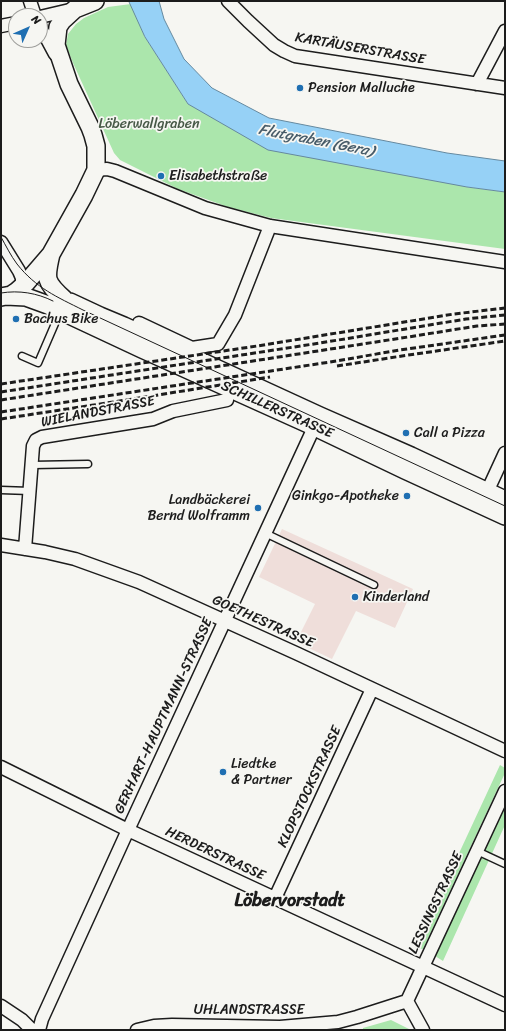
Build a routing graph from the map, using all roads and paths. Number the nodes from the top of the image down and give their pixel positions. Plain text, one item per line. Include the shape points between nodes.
1 (95, 1) edge
2 (228, 1) edge
3 (75, 8) junction
4 (48, 15) edge
5 (505, 31) edge
6 (48, 42) edge
7 (69, 84) junction
8 (477, 84) junction
9 (505, 88) edge
10 (96, 170) junction
11 (270, 226) junction
12 (1, 242) edge
13 (51, 254) junction
14 (505, 262) edge
15 (22, 287) junction
16 (4, 293) edge
17 (58, 305) junction
18 (136, 331) junction
19 (22, 356) dead end
20 (226, 400) dead end
21 (317, 422) junction
22 (505, 453) edge
23 (88, 464) dead end
24 (32, 465) junction
25 (1, 490) edge
26 (30, 491) junction
27 (487, 492) junction
28 (505, 500) edge
29 (505, 516) edge
30 (265, 533) junction
31 (1, 545) edge
32 (25, 549) junction
33 (374, 585) dead end
34 (225, 621) junction
35 (372, 689) junction
36 (505, 751) edge
37 (1, 768) edge
38 (505, 791) edge
39 (128, 830) junction
40 (477, 851) junction
41 (505, 864) edge
42 (275, 898) junction
43 (423, 967) junction
44 (407, 1001) junction
45 (505, 1005) edge
46 (1, 1006) edge
47 (32, 1030) edge
48 (39, 1030) edge
49 (137, 1030) edge
50 (423, 1030) edge

1 - 3 main road
2 - 8 street, KARTÄUSERSTRASSE via 274,45 294,56
3 - 4 street
3 - 7 main road via 58,27 56,45
5 - 8 street
6 - 7 street
7 - 10 main road via 90,127 96,146
8 - 9 street, KARTÄUSERSTRASSE
10 - 11 street via 115,171 205,208
10 - 13 main road
11 - 14 street
11 - 18 street via 235,315 218,344 193,348 139,323
12 - 15 street via 19,271
13 - 15 main road
13 - 17 main road via 47,272
15 - 16 main road
15 - 17 main road via 48,292
16 - 17 main road
17 - 18 main road, SCHILLERSTRASSE via 100,316
17 - 19 lane via 38,362
17 - 21 main road, SCHILLERSTRASSE via 142,349
18 - 21 main road, SCHILLERSTRASSE
20 - 24 street, WIELANDSTRASSE via 173,411 153,419 42,437 36,440 33,446
21 - 27 main road, SCHILLERSTRASSE via 411,456
21 - 29 main road, SCHILLERSTRASSE via 404,470
21 - 30 street, GERHART-HAUPTMANN-STRASSE
22 - 27 street
23 - 24 lane
24 - 26 street, WIELANDSTRASSE
25 - 26 lane
26 - 32 street, WIELANDSTRASSE
27 - 28 main road, SCHILLERSTRASSE
30 - 33 lane
30 - 34 street, GERHART-HAUPTMANN-STRASSE
31 - 32 street, GOETHESTRASSE
32 - 34 street, GOETHESTRASSE via 75,559 108,570
34 - 35 street, GOETHESTRASSE
34 - 39 street, GERHART-HAUPTMANN-STRASSE
35 - 36 street, GOETHESTRASSE
35 - 42 street, KLOPSTOCKSTRASSE
37 - 39 street, HERDERSTRASSE
38 - 40 street, LESSINGSTRASSE
39 - 42 street, HERDERSTRASSE
39 - 48 street, GERHART-HAUPTMANN-STRASSE
40 - 41 lane, LESSINGSTRASSE
40 - 43 street, LESSINGSTRASSE
42 - 43 street, HERDERSTRASSE
43 - 44 street, LESSINGSTRASSE
43 - 45 street, HERDERSTRASSE
44 - 49 street, UHLANDSTRASSE via 338,1022 280,1027 172,1025
44 - 50 street
46 - 47 street

